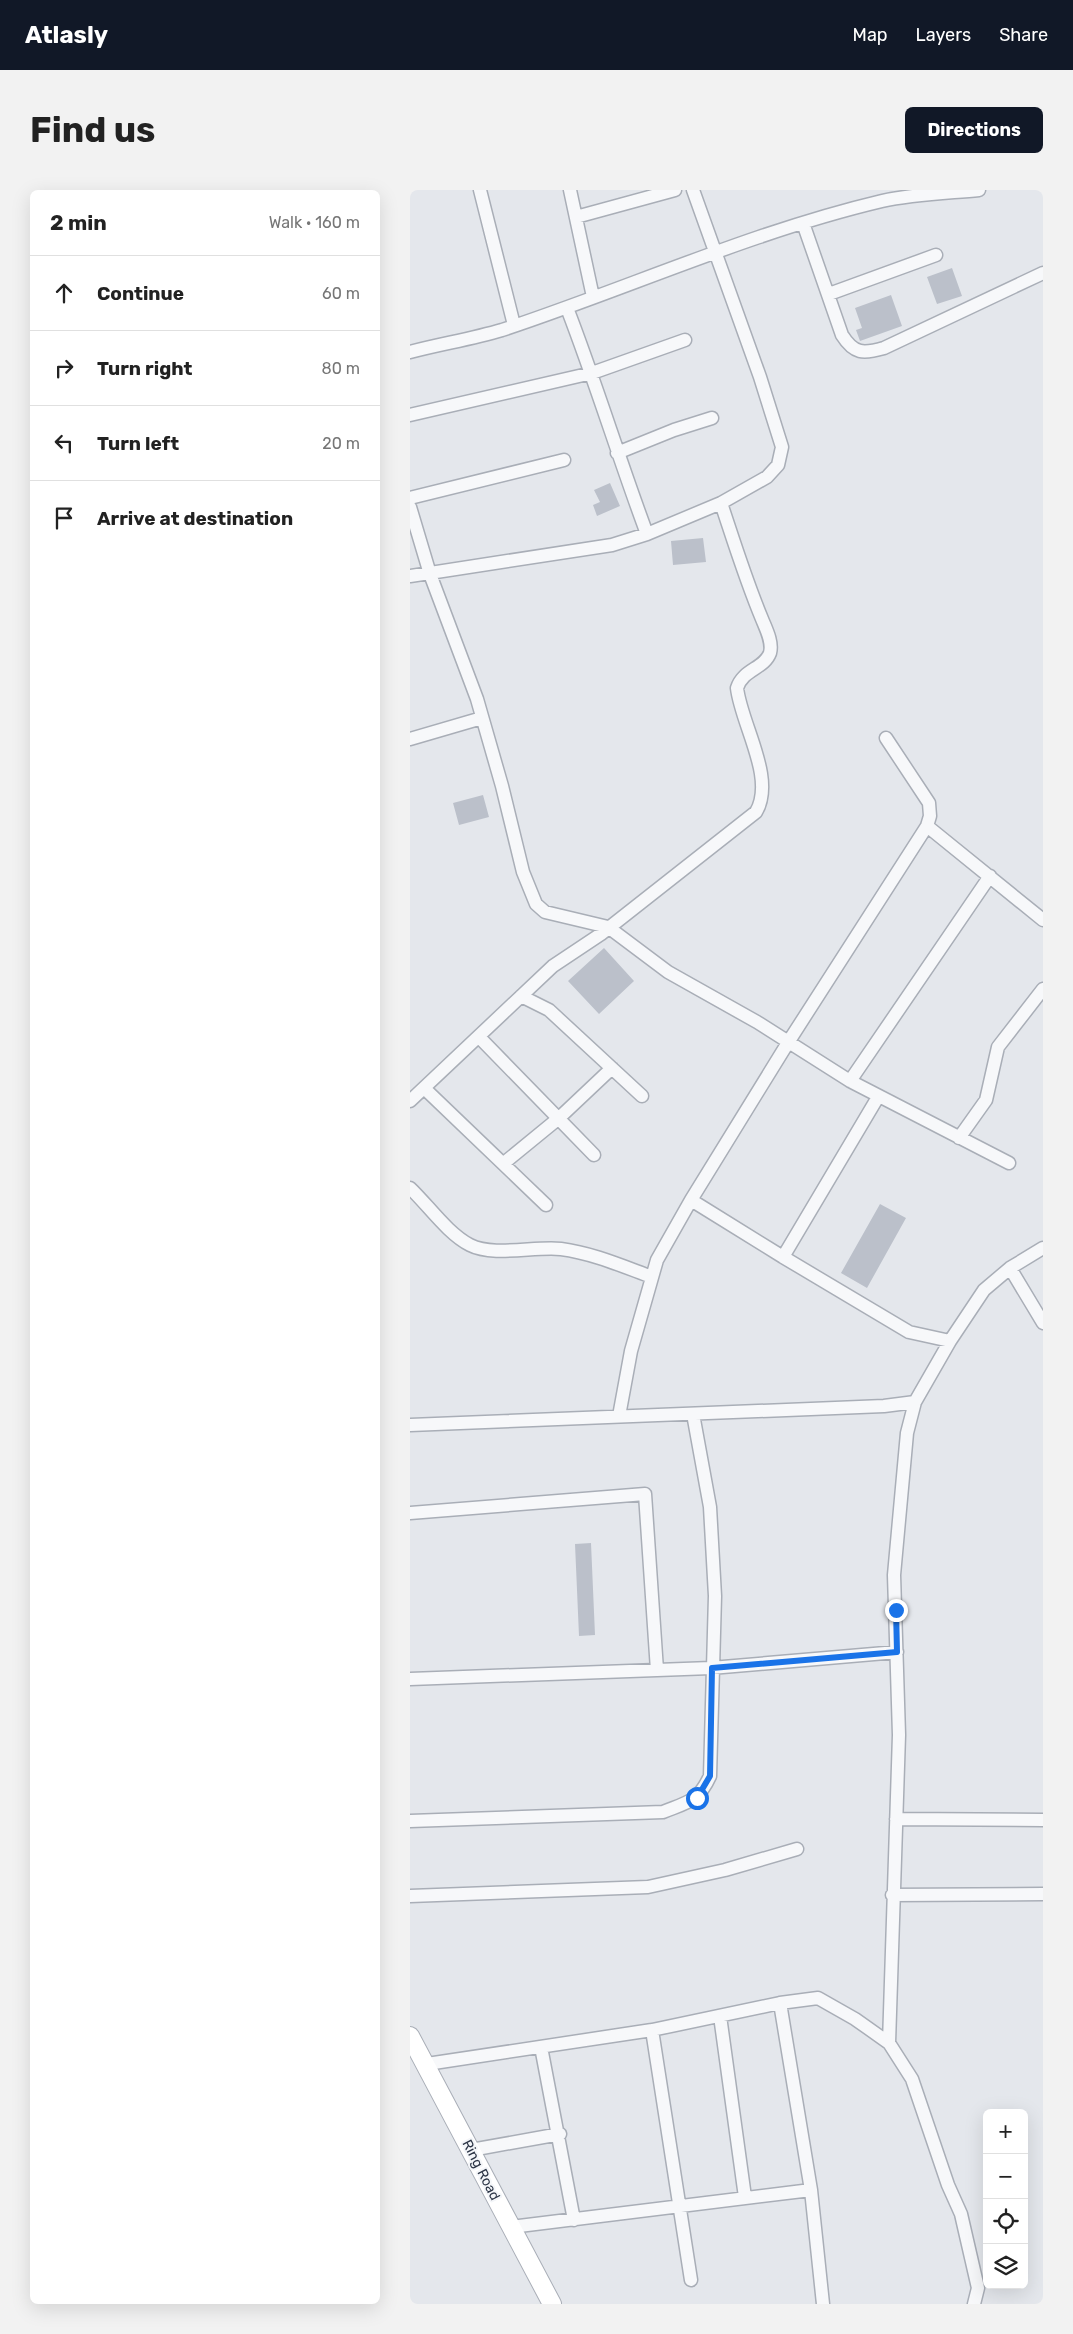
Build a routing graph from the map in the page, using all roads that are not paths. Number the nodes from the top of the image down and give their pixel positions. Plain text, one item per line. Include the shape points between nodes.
1 (480, 190) edge
2 (570, 190) edge
3 (675, 190) edge
4 (693, 190) edge
5 (979, 190) edge
6 (576, 217) junction
7 (803, 223) junction
8 (714, 254) junction
9 (936, 255) dead end
10 (1043, 273) edge
11 (828, 294) junction
12 (592, 297) junction
13 (567, 308) junction
14 (514, 325) junction
15 (685, 340) dead end
16 (410, 352) edge
17 (592, 373) junction
18 (410, 415) edge
19 (712, 418) dead end
20 (617, 453) junction
21 (564, 460) dead end
22 (410, 498) edge
23 (721, 503) junction
24 (410, 507) edge
25 (647, 534) junction
26 (430, 574) junction
27 (410, 576) edge
28 (482, 718) junction
29 (410, 738) edge
30 (886, 738) dead end
31 (927, 826) junction
32 (990, 876) junction
33 (1043, 920) edge
34 (608, 927) junction
35 (1043, 989) edge
36 (521, 996) junction
37 (479, 1037) junction
38 (788, 1041) junction
39 (612, 1068) junction
40 (850, 1081) junction
41 (424, 1088) junction
42 (642, 1096) dead end
43 (878, 1097) junction
44 (410, 1101) edge
45 (559, 1118) junction
46 (959, 1138) junction
47 (594, 1155) dead end
48 (504, 1163) junction
49 (1008, 1163) dead end
50 (410, 1188) edge
51 (691, 1200) junction
52 (546, 1205) dead end
53 (1043, 1248) edge
54 (783, 1257) junction
55 (1010, 1268) junction
56 (652, 1277) junction
57 (1043, 1323) edge
58 (950, 1341) junction
59 (915, 1402) junction
60 (693, 1414) junction
61 (619, 1416) junction
62 (410, 1426) edge
63 (410, 1513) edge
64 (897, 1652) junction
65 (712, 1668) junction
66 (657, 1670) junction
67 (410, 1679) edge
68 (896, 1819) junction
69 (1043, 1820) edge
70 (410, 1821) edge
71 (797, 1849) dead end
72 (1043, 1894) edge
73 (892, 1895) junction
74 (410, 1896) edge
75 (780, 2003) junction
76 (720, 2016) junction
77 (652, 2030) junction
78 (410, 2036) edge
79 (889, 2044) junction
80 (541, 2047) junction
81 (426, 2064) junction
82 (560, 2134) junction
83 (471, 2150) junction
84 (811, 2190) junction
85 (745, 2197) junction
86 (680, 2205) junction
87 (574, 2220) junction
88 (511, 2227) junction
89 (691, 2280) dead end
90 (552, 2304) edge
91 (823, 2304) edge
92 (974, 2304) edge

1 - 14 street
2 - 6 street
3 - 6 street
4 - 8 street
5 - 7 street via 884,201
6 - 12 street
7 - 8 street
7 - 11 street
8 - 12 street
8 - 23 street via 760,377 782,447 773,472
9 - 11 street
10 - 11 street via 873,351 855,351 849,347 835,319
12 - 13 street
13 - 14 street
13 - 17 street
14 - 16 street
15 - 17 street
17 - 18 street
17 - 20 street
19 - 20 street
20 - 25 street
21 - 22 street
23 - 25 street
23 - 34 street via 770,642 766,659 739,680 737,688 761,775 759,806 756,812
24 - 26 street
25 - 26 street via 612,545
26 - 27 street
26 - 28 street
28 - 29 street
28 - 34 street via 523,872 536,904 545,912
30 - 31 street via 929,803
31 - 32 street
31 - 38 street
32 - 33 street
32 - 40 street
34 - 36 street via 553,966
34 - 38 street via 668,972
35 - 46 street via 998,1047 986,1100
36 - 37 street
36 - 39 street via 549,1010
37 - 41 street
37 - 45 street
38 - 40 street
38 - 51 street
39 - 42 street
39 - 45 street
40 - 43 street
41 - 44 street
41 - 48 street
43 - 46 street
43 - 54 street
45 - 47 street
45 - 48 street
46 - 49 street
48 - 52 street
50 - 56 street via 454,1234 473,1247 510,1250 559,1248 594,1256
51 - 54 street
51 - 56 street via 657,1260
53 - 55 street
54 - 58 street via 909,1332
55 - 57 street
55 - 58 street via 984,1290
56 - 61 street via 631,1351
58 - 59 street
59 - 60 street
59 - 64 street via 902,1473 894,1575
60 - 61 street
60 - 65 street via 710,1517 715,1596
61 - 62 street
63 - 66 street via 645,1494
64 - 65 street
64 - 68 street
65 - 66 street
65 - 70 street via 710,1776 697,1798 662,1812
66 - 67 street
68 - 69 street
68 - 73 street
71 - 74 street via 725,1870 648,1887
72 - 73 street
73 - 79 street
75 - 76 street
75 - 79 street via 818,1998
75 - 84 street
76 - 77 street
76 - 85 street
77 - 80 street
77 - 86 street
78 - 81 main road, Ring Road
79 - 92 street via 912,2080 961,2214 978,2288
80 - 81 street
80 - 82 street
81 - 83 main road, Ring Road
82 - 83 street
82 - 87 street
83 - 88 main road, Ring Road
84 - 85 street
84 - 91 street
85 - 86 street
86 - 87 street
86 - 89 street
87 - 88 street
88 - 90 main road, Ring Road

